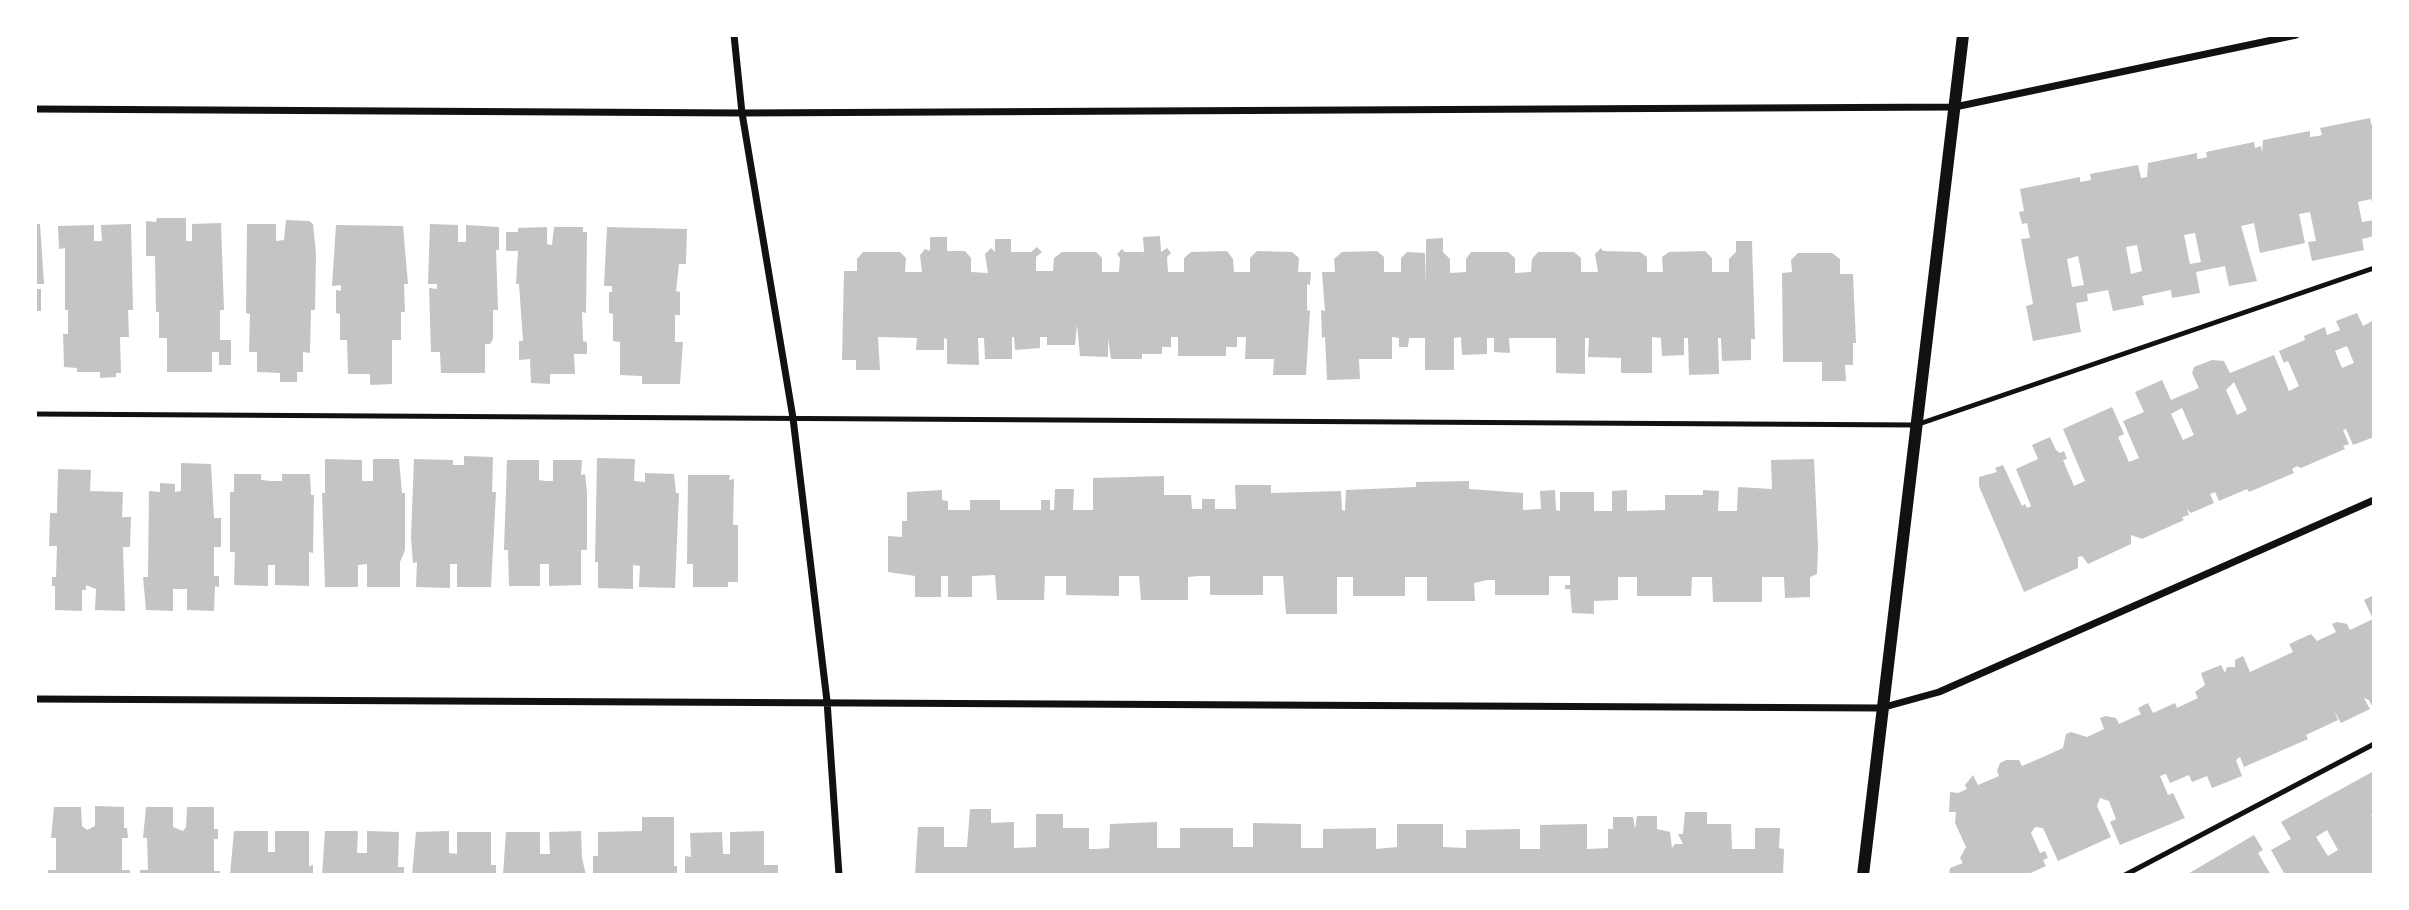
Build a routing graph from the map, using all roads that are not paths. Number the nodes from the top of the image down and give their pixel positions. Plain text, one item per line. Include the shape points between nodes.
1 (734, 35) edge
2 (1963, 35) edge
3 (2296, 35) edge
4 (1955, 107) junction
5 (35, 109) edge
6 (742, 113) junction
7 (2374, 268) edge
8 (35, 414) edge
9 (793, 418) junction
10 (1916, 425) junction
11 (2374, 500) edge
12 (35, 699) edge
13 (827, 701) junction
14 (1881, 708) junction
15 (2374, 744) edge
16 (839, 875) edge
17 (1863, 875) edge
18 (2125, 875) edge

1 - 6 street
2 - 4 street
3 - 4 street
4 - 6 street
4 - 10 street
5 - 6 street
6 - 9 street
7 - 10 lane
8 - 9 lane
9 - 10 lane
9 - 13 street
10 - 14 street
11 - 14 street via 1939,692
12 - 13 street
13 - 14 street
13 - 16 street
14 - 17 street
15 - 18 lane

